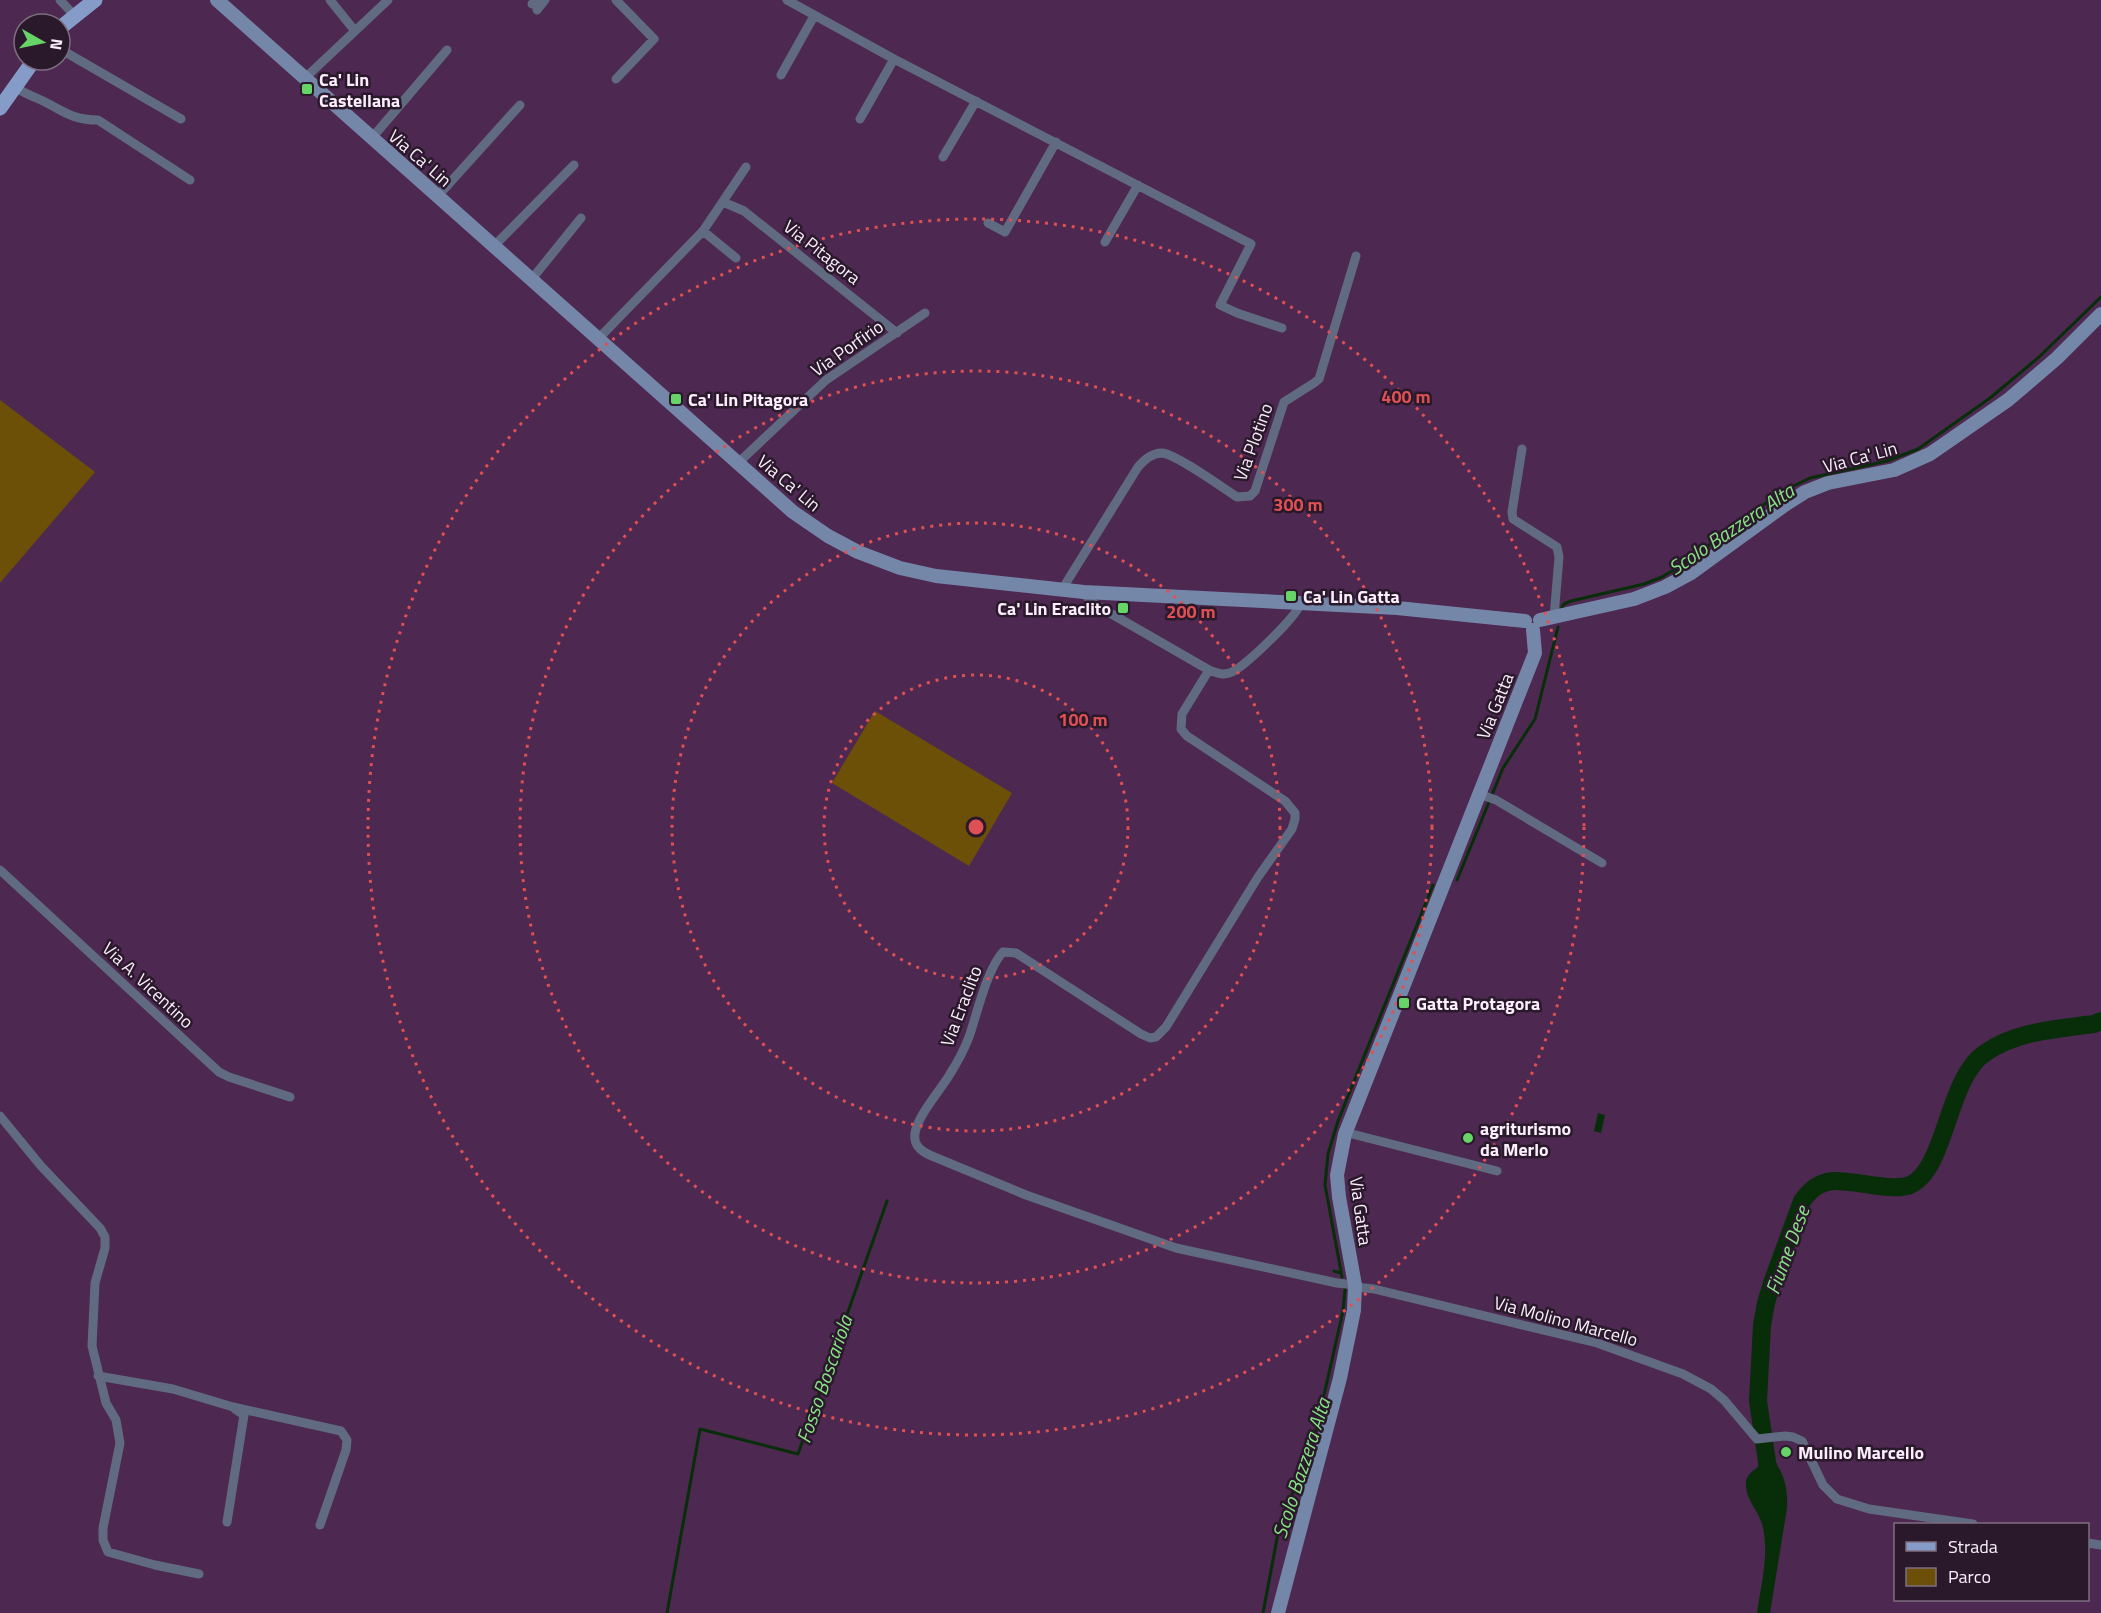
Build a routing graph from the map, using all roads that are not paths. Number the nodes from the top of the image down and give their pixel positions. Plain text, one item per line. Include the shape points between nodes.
1 (60, 0) edge
2 (95, 0) edge
3 (217, 0) edge
4 (330, 0) edge
5 (388, 0) edge
6 (545, 0) edge
7 (616, 0) edge
8 (787, 0) edge
9 (535, 5) edge
10 (74, 15) joint
11 (814, 16) junction
12 (355, 31) junction
13 (447, 50) dead end
14 (72, 56) edge
15 (894, 58) junction
16 (26, 72) edge
17 (781, 75) dead end
18 (616, 78) dead end
19 (304, 79) junction
20 (15, 87) junction
21 (976, 101) junction
22 (520, 105) dead end
23 (0, 108) edge
24 (181, 119) dead end
25 (860, 119) dead end
26 (371, 139) junction
27 (1056, 142) junction
28 (943, 157) dead end
29 (574, 165) dead end
30 (746, 167) dead end
31 (190, 180) dead end
32 (1137, 185) junction
33 (437, 197) junction
34 (723, 202) junction
35 (580, 218) dead end
36 (988, 223) dead end
37 (703, 231) junction
38 (1105, 242) dead end
39 (494, 247) junction
40 (1356, 256) dead end
41 (736, 258) dead end
42 (531, 280) junction
43 (925, 313) dead end
44 (2101, 314) edge
45 (1282, 328) dead end
46 (897, 333) junction
47 (598, 339) junction
48 (1522, 449) dead end
49 (738, 464) junction
50 (1068, 590) junction
51 (1084, 592) junction
52 (1301, 602) junction
53 (1554, 617) junction
54 (1533, 624) junction
55 (1209, 670) junction
56 (1485, 796) junction
57 (1602, 863) dead end
58 (0, 870) edge
59 (290, 1097) dead end
60 (0, 1116) edge
61 (1345, 1134) junction
62 (1497, 1171) dead end
63 (1355, 1286) junction
64 (99, 1376) junction
65 (233, 1407) junction
66 (227, 1522) dead end
67 (1966, 1523) edge
68 (320, 1525) dead end
69 (200, 1574) dead end
70 (1278, 1613) edge

1 - 10 street
2 - 10 main road
3 - 19 street, Via Ca' Lin
4 - 12 street
5 - 12 street
6 - 9 street
7 - 18 street via 654,39
8 - 11 street
11 - 15 street
11 - 17 street
12 - 19 street
13 - 26 street
14 - 24 street
15 - 21 street
15 - 25 street
16 - 20 main road
19 - 26 street, Via Ca' Lin
20 - 23 main road
20 - 31 street via 72,117 98,120
21 - 27 street
21 - 28 street
22 - 33 street
26 - 33 street, Via Ca' Lin
27 - 32 street
27 - 36 street via 1005,232
29 - 39 street
30 - 34 street
32 - 38 street
32 - 45 street via 1251,244 1220,305
33 - 39 street, Via Ca' Lin
34 - 37 street
34 - 46 street, Via Pitagora via 744,211
35 - 42 street
37 - 41 street
37 - 47 street
39 - 42 street, Via Ca' Lin
40 - 50 street, Via Plotino via 1319,379 1284,402 1255,491 1250,496 1237,497 1169,454 1154,454 1138,467 1066,583
42 - 47 street, Via Ca' Lin
43 - 46 street, Via Porfirio
44 - 53 street, Via Ca' Lin via 2058,358 2008,400 1930,453 1894,470 1828,483 1805,492 1691,573 1665,587 1634,599
46 - 49 street, Via Porfirio via 826,380
47 - 49 street, Via Ca' Lin
48 - 53 street via 1512,512 1516,522 1557,547
49 - 50 street, Via Ca' Lin via 810,524 872,558 936,576
50 - 51 street, Via Ca' Lin
51 - 52 street, Via Ca' Lin
51 - 55 street via 1096,605
52 - 54 street, Via Ca' Lin
52 - 55 street via 1290,621 1237,668 1224,674
53 - 54 street, Via Ca' Lin
54 - 56 street, Via Gatta via 1535,653
55 - 63 street, Via Eraclito via 1182,714 1181,729 1285,801 1294,813 1292,829 1156,1037 1141,1034 1016,953 1003,952 986,986 968,1040 919,1122 915,1143 924,1153 1154,1241
56 - 57 street
56 - 61 street, Via Gatta
58 - 59 street, Via A. Vicentino via 219,1072
60 - 64 street via 105,1237 93,1307 92,1346
61 - 62 street
61 - 63 street, Via Gatta via 1337,1176
63 - 67 street, Via Molino Marcello via 1597,1343 1683,1374 1724,1400 1757,1438 1793,1437 1802,1442 1823,1485 1837,1499 1869,1509
63 - 70 street, Via Gatta via 1351,1334
64 - 65 street via 173,1389
64 - 69 street via 106,1402 117,1420 120,1443 103,1528 108,1552
65 - 66 street via 244,1415
65 - 68 street via 341,1431 347,1440 346,1450

